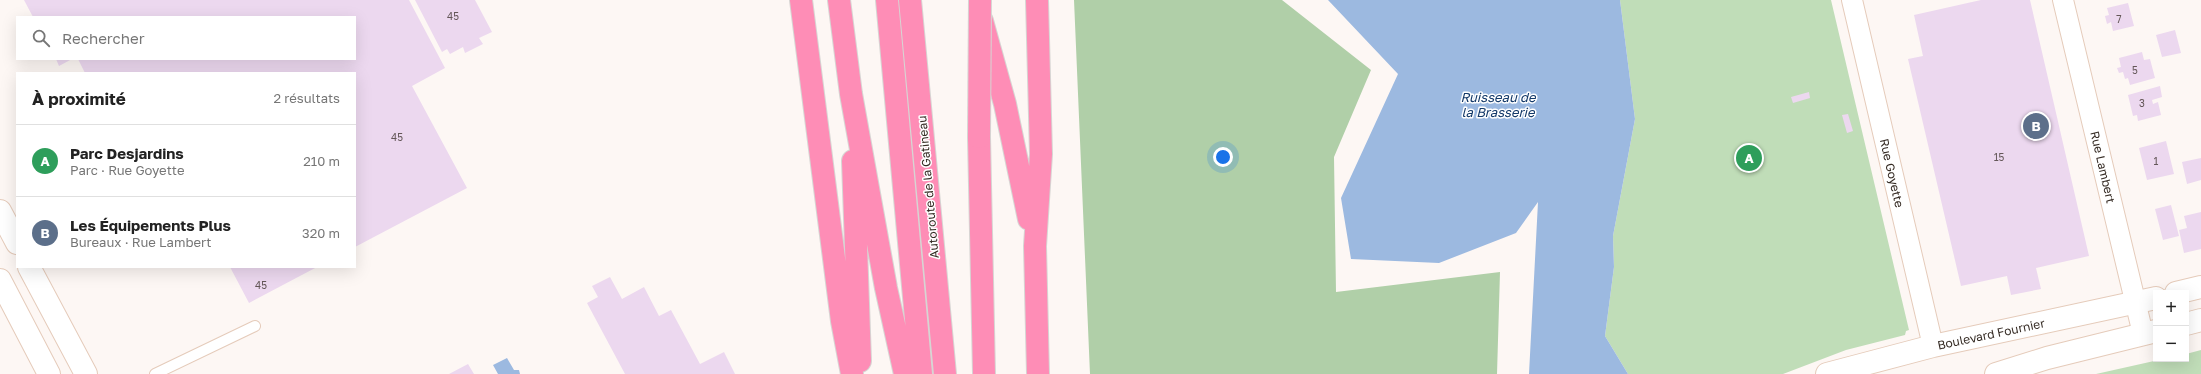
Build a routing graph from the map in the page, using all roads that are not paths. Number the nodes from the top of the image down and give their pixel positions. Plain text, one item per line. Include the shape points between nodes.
1 (801, 0) edge
2 (839, 0) edge
3 (887, 0) edge
4 (910, 0) edge
5 (976, 0) edge
6 (980, 0) edge
7 (1037, 0) edge
8 (1852, 0) edge
9 (2063, 0) edge
10 (851, 94) junction
11 (0, 211) edge
12 (16, 241) edge
13 (1035, 246) junction
14 (31, 268) edge
15 (0, 280) edge
16 (2201, 287) edge
17 (2188, 290) edge
18 (2153, 299) edge
19 (2135, 302) junction
20 (2201, 320) edge
21 (2189, 323) edge
22 (255, 326) dead end
23 (2149, 332) edge
24 (1933, 346) junction
25 (48, 374) edge
26 (86, 374) edge
27 (155, 374) edge
28 (852, 374) edge
29 (861, 374) edge
30 (905, 374) edge
31 (921, 374) edge
32 (945, 374) edge
33 (984, 374) edge
34 (1038, 374) edge
35 (1827, 374) edge
36 (1996, 374) edge

1 - 28 highway via 842,321
2 - 10 highway
3 - 31 highway, Autoroute de la Gatineau
4 - 32 highway, Autoroute de la Gatineau
5 - 13 highway via 1005,104
6 - 33 highway, bridge via 979,137
7 - 13 highway via 1041,154
8 - 24 street, Rue Goyette
9 - 19 street, Rue Lambert
10 - 29 highway
10 - 30 highway via 886,288
11 - 12 main road
13 - 34 highway
14 - 26 main road
15 - 25 main road
16 - 17 main road
18 - 19 main road, Boulevard Fournier
19 - 23 street, Rue Lambert
19 - 24 main road, Boulevard Fournier
20 - 21 main road
22 - 27 lane
23 - 36 main road via 2046,358
24 - 35 main road, Boulevard Fournier

